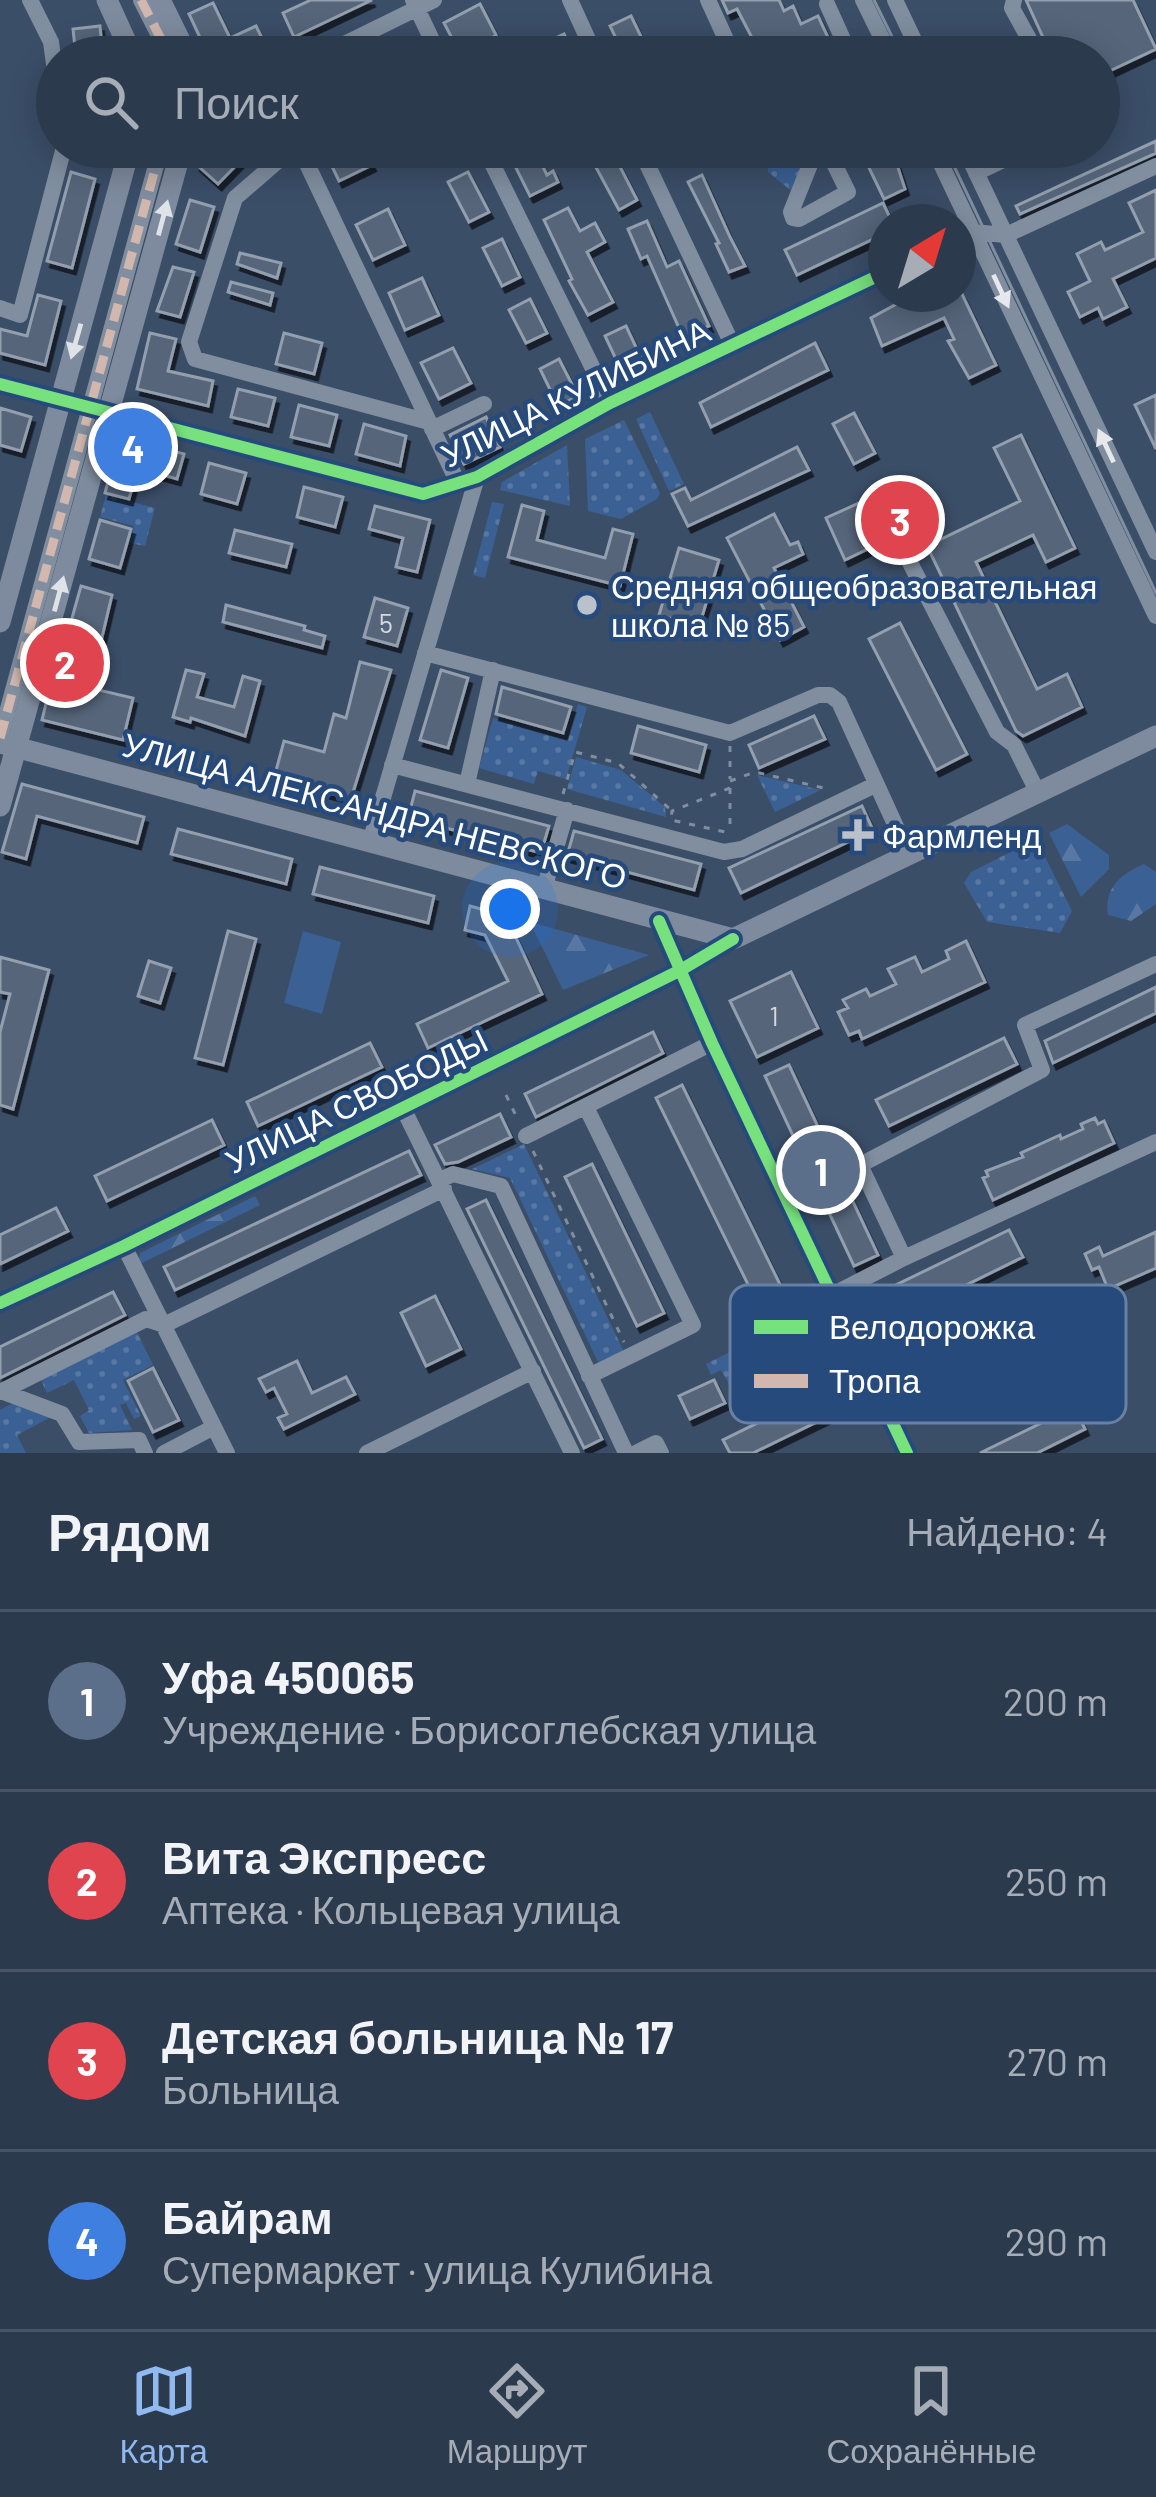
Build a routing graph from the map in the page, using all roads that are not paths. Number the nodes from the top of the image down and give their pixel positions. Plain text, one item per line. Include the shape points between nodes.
1 (30, 0) edge
2 (107, 0) edge
3 (140, 0) edge
4 (160, 0) edge
5 (434, 0) edge
6 (569, 0) edge
7 (708, 0) edge
8 (863, 0) edge
9 (895, 0) edge
10 (1014, 0) edge
11 (415, 4) edge
12 (825, 5) edge
13 (48, 36) edge
14 (123, 36) edge
15 (159, 36) edge
16 (178, 36) edge
17 (356, 36) edge
18 (430, 36) edge
19 (586, 36) edge
20 (724, 36) edge
21 (840, 36) edge
22 (881, 36) edge
23 (912, 36) edge
24 (1027, 36) edge
25 (1156, 166) edge
26 (58, 168) edge
27 (124, 168) edge
28 (156, 168) edge
29 (175, 168) edge
30 (271, 168) edge
31 (306, 168) edge
32 (494, 168) edge
33 (649, 168) edge
34 (809, 168) edge
35 (836, 168) edge
36 (941, 168) edge
37 (974, 168) edge
38 (985, 168) edge
39 (976, 172) junction
40 (953, 204) edge
41 (1006, 235) junction
42 (976, 236) edge
43 (976, 258) edge
44 (868, 280) edge
45 (0, 308) edge
46 (732, 344) junction
47 (0, 384) edge
48 (60, 400) junction
49 (610, 403) junction
50 (484, 404) dead end
51 (98, 409) junction
52 (431, 426) junction
53 (477, 477) junction
54 (458, 483) junction
55 (904, 550) dead end
56 (1156, 552) edge
57 (1156, 616) edge
58 (0, 622) edge
59 (424, 652) junction
60 (493, 670) junction
61 (1156, 736) edge
62 (5, 742) edge
63 (392, 765) junction
64 (467, 784) junction
65 (875, 785) junction
66 (1038, 793) junction
67 (0, 806) edge
68 (563, 809) junction
69 (370, 842) junction
70 (909, 855) junction
71 (544, 889) junction
72 (659, 921) junction
73 (733, 939) junction
74 (1156, 964) edge
75 (680, 971) junction
76 (712, 1043) junction
77 (402, 1106) junction
78 (586, 1107) junction
79 (526, 1136) road end
80 (1156, 1142) edge
81 (442, 1185) junction
82 (124, 1246) junction
83 (904, 1258) junction
84 (827, 1285) edge
85 (851, 1285) edge
86 (0, 1304) edge
87 (164, 1325) junction
88 (533, 1371) junction
89 (590, 1376) junction
90 (1, 1391) edge
91 (893, 1423) edge
92 (214, 1427) junction
93 (392, 1448) edge
94 (145, 1453) edge
95 (164, 1453) edge
96 (227, 1453) edge
97 (368, 1453) edge
98 (572, 1453) edge
99 (626, 1453) edge
100 (636, 1453) edge
101 (661, 1453) edge
102 (907, 1453) edge

1 - 13 street
2 - 14 main road
3 - 15 street
4 - 16 main road
5 - 11 street
6 - 19 street
7 - 20 street
8 - 22 street
9 - 23 street
10 - 24 street
11 - 17 street
11 - 18 street
12 - 21 street
25 - 41 street
26 - 45 street via 20,314
27 -> 48 main road
28 - 51 street
51 -> 29 main road
30 - 52 street via 235,198 189,342 195,359
31 - 52 street
32 - 49 street
33 - 46 street
34 - 35 street via 793,218 848,192
36 - 40 street
37 - 39 street
38 - 39 street
39 - 41 street
41 - 42 street
56 -> 41 street
43 -> 57 street
44 - 46 street, УЛИЦА КУЛИБИНА
46 - 49 street, УЛИЦА КУЛИБИНА
47 - 48 street, УЛИЦА КУЛИБИНА
48 - 51 street, УЛИЦА КУЛИБИНА
48 - 58 main road
49 - 53 street, УЛИЦА КУЛИБИНА
50 - 52 street
51 - 54 street, УЛИЦА КУЛИБИНА via 423,494
51 - 62 main road
52 - 54 street
53 - 54 street, УЛИЦА КУЛИБИНА
53 - 59 street
55 - 66 street via 997,732 1014,746
59 - 60 street
59 - 63 street
60 - 64 street
60 - 65 street via 730,733 830,695
61 - 66 main road, УЛИЦА СВОБОДЫ
62 - 67 main road
62 - 69 main road, УЛИЦА АЛЕКСАНДРА НЕВСКОГО
63 - 64 street
63 - 69 street
64 - 68 street
65 - 68 street via 734,852
65 - 70 street
66 - 70 main road, УЛИЦА СВОБОДЫ
68 - 71 street
69 - 71 main road, УЛИЦА АЛЕКСАНДРА НЕВСКОГО
70 - 73 main road, УЛИЦА СВОБОДЫ
71 - 72 main road, УЛИЦА АЛЕКСАНДРА НЕВСКОГО
72 - 73 main road, УЛИЦА АЛЕКСАНДРА НЕВСКОГО
72 - 75 street
73 - 75 street, УЛИЦА СВОБОДЫ
74 - 83 street via 1025,1025 1042,1070 860,1165
75 - 76 street
75 - 77 street, УЛИЦА СВОБОДЫ
76 - 78 street
76 - 84 street
77 - 81 street
77 - 82 street, УЛИЦА СВОБОДЫ
78 - 79 street
78 - 89 street via 693,1324
80 - 83 street
81 - 87 street
81 - 88 street
81 - 89 street via 453,1174 501,1186
82 - 86 street, УЛИЦА СВОБОДЫ
82 - 87 street
83 - 85 street
87 - 90 street via 146,1319
87 - 92 street
88 - 93 street
88 - 98 street
89 - 99 street
90 - 94 street via 62,1414 79,1442 139,1440
91 - 102 street
92 - 95 street
92 - 96 street
93 - 97 street
100 - 101 street via 656,1443

